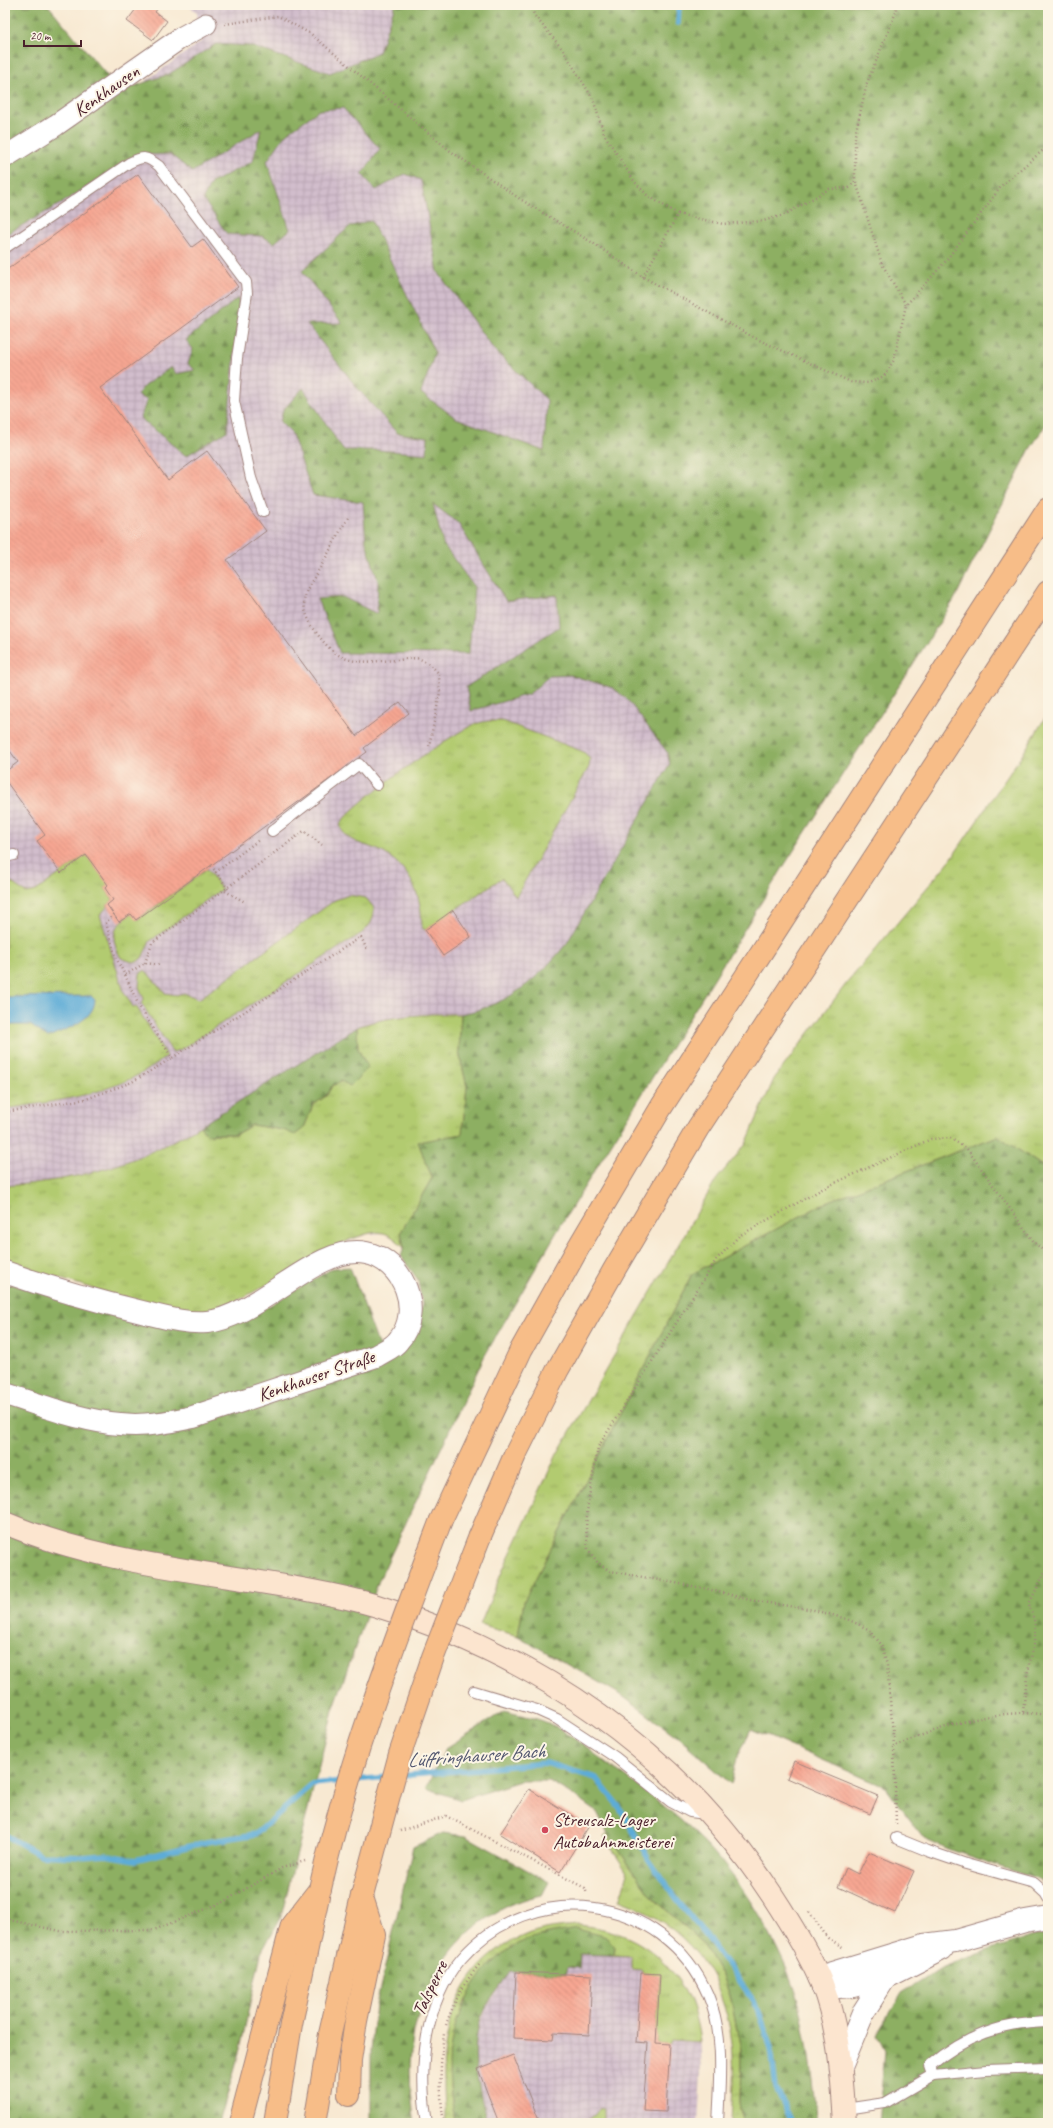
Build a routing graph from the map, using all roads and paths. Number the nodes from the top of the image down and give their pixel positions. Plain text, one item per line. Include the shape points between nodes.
1 (531, 5) edge
2 (896, 5) edge
3 (206, 24) joint
4 (1048, 146) edge
5 (5, 157) edge
6 (855, 181) junction
7 (678, 214) junction
8 (5, 248) edge
9 (643, 277) junction
10 (906, 305) junction
11 (1048, 509) edge
12 (263, 512) dead end
13 (348, 518) dead end
14 (1048, 592) edge
15 (428, 746) dead end
16 (377, 785) dead end
17 (272, 831) dead end
18 (263, 838) dead end
19 (322, 844) dead end
20 (211, 866) dead end
21 (216, 872) junction
22 (228, 889) junction
23 (225, 891) junction
24 (245, 902) dead end
25 (114, 914) dead end
26 (367, 950) dead end
27 (145, 963) junction
28 (160, 964) dead end
29 (125, 975) junction
30 (172, 1058) junction
31 (5, 1112) edge
32 (1048, 1255) edge
33 (5, 1272) edge
34 (5, 1394) edge
35 (5, 1523) edge
36 (1048, 1566) edge
37 (474, 1691) dead end
38 (1022, 1712) junction
39 (1048, 1714) edge
40 (894, 1746) junction
41 (709, 1814) junction
42 (896, 1838) joint
43 (320, 1889) junction
44 (362, 1896) junction
45 (1048, 1898) edge
46 (1048, 1917) edge
47 (955, 1941) junction
48 (484, 1958) dead end
49 (885, 1978) junction
50 (821, 1983) junction
51 (1048, 2022) edge
52 (841, 2067) junction
53 (1048, 2068) edge
54 (933, 2075) junction
55 (349, 2095) dead end
56 (845, 2116) edge
57 (240, 2123) edge
58 (274, 2123) edge
59 (315, 2123) edge
60 (427, 2123) edge
61 (444, 2123) edge
62 (718, 2123) edge

1 - 7 path via 534,15 563,50 593,99 604,134 634,181 648,196
2 - 6 path via 896,12 867,83 854,135
3 - 5 street, Kenkhausen via 182,37 56,125
3 - 9 path via 217,25 278,16 312,34 449,150 520,199
4 - 10 path via 1003,184 945,262
6 - 7 path via 849,188 829,189 784,215 764,222 723,224
6 - 10 path via 882,264
7 - 9 path
8 - 12 lane via 129,163 148,158 159,166 246,282 247,293 237,358 234,401 251,478
9 - 10 path via 757,339 851,382 869,383 884,376 894,360
11 - 43 highway, bridge via 662,1106 521,1350 441,1520 393,1644 331,1838
13 - 15 path via 307,587 305,609 327,647 338,656 355,661 419,658 430,664 439,674 440,693
14 - 44 highway, bridge via 698,1128 558,1369 515,1455 433,1657 400,1754
16 - 17 lane via 359,764
18 - 21 path
19 - 22 path via 304,831
20 - 21 path
21 - 22 path
22 - 23 path
23 - 24 path
23 - 27 path via 152,943
25 - 29 path via 106,923 116,958
26 - 30 path via 361,937
27 - 28 path
27 - 29 path
29 - 30 path via 139,1006
30 - 31 path via 132,1082 86,1098
32 - 40 path via 1034,1242 967,1149 950,1138 931,1139 824,1188 739,1236 716,1260 598,1446 586,1528 588,1549 598,1563 610,1571 708,1589 750,1600 814,1610 847,1619 868,1629 881,1644 887,1665
33 - 34 street, Kenkhauser Straße via 102,1302 177,1320 207,1322 227,1318 250,1307 319,1263 342,1254 366,1253 383,1260 400,1275 410,1306 408,1325 398,1342 376,1356 192,1417 161,1423 121,1425
35 - 41 main road via 65,1545 121,1559 278,1585 373,1605 473,1642 559,1687 613,1724 674,1777
36 - 38 path via 1029,1604 1035,1623 1034,1644
37 - 41 lane via 537,1710 557,1719 615,1757 671,1802 690,1812
38 - 39 path
38 - 40 path via 946,1727
40 - 42 path
41 - 50 main road via 759,1875 790,1922
42 - 45 lane via 947,1858 1034,1883
43 - 57 highway via 292,1926
43 - 58 highway via 291,2024
44 - 55 highway via 374,1935 356,2020 350,2060
44 - 59 highway via 330,2034
46 - 47 street
47 - 49 street via 928,1958
47 - 50 street via 924,1945
48 - 61 path via 462,1988 445,2029 440,2085
49 - 50 street via 854,1986
49 - 52 street via 864,2010
50 - 52 main road via 835,2033
51 - 54 lane via 997,2028 974,2038 930,2066
52 - 56 main road
53 - 54 lane
54 - 56 lane via 885,2103
60 - 62 lane, Talsperre via 424,2063 429,2026 444,1986 460,1960 484,1937 512,1920 542,1909 579,1906 616,1912 653,1930 679,1952 697,1974 708,1995 718,2034

